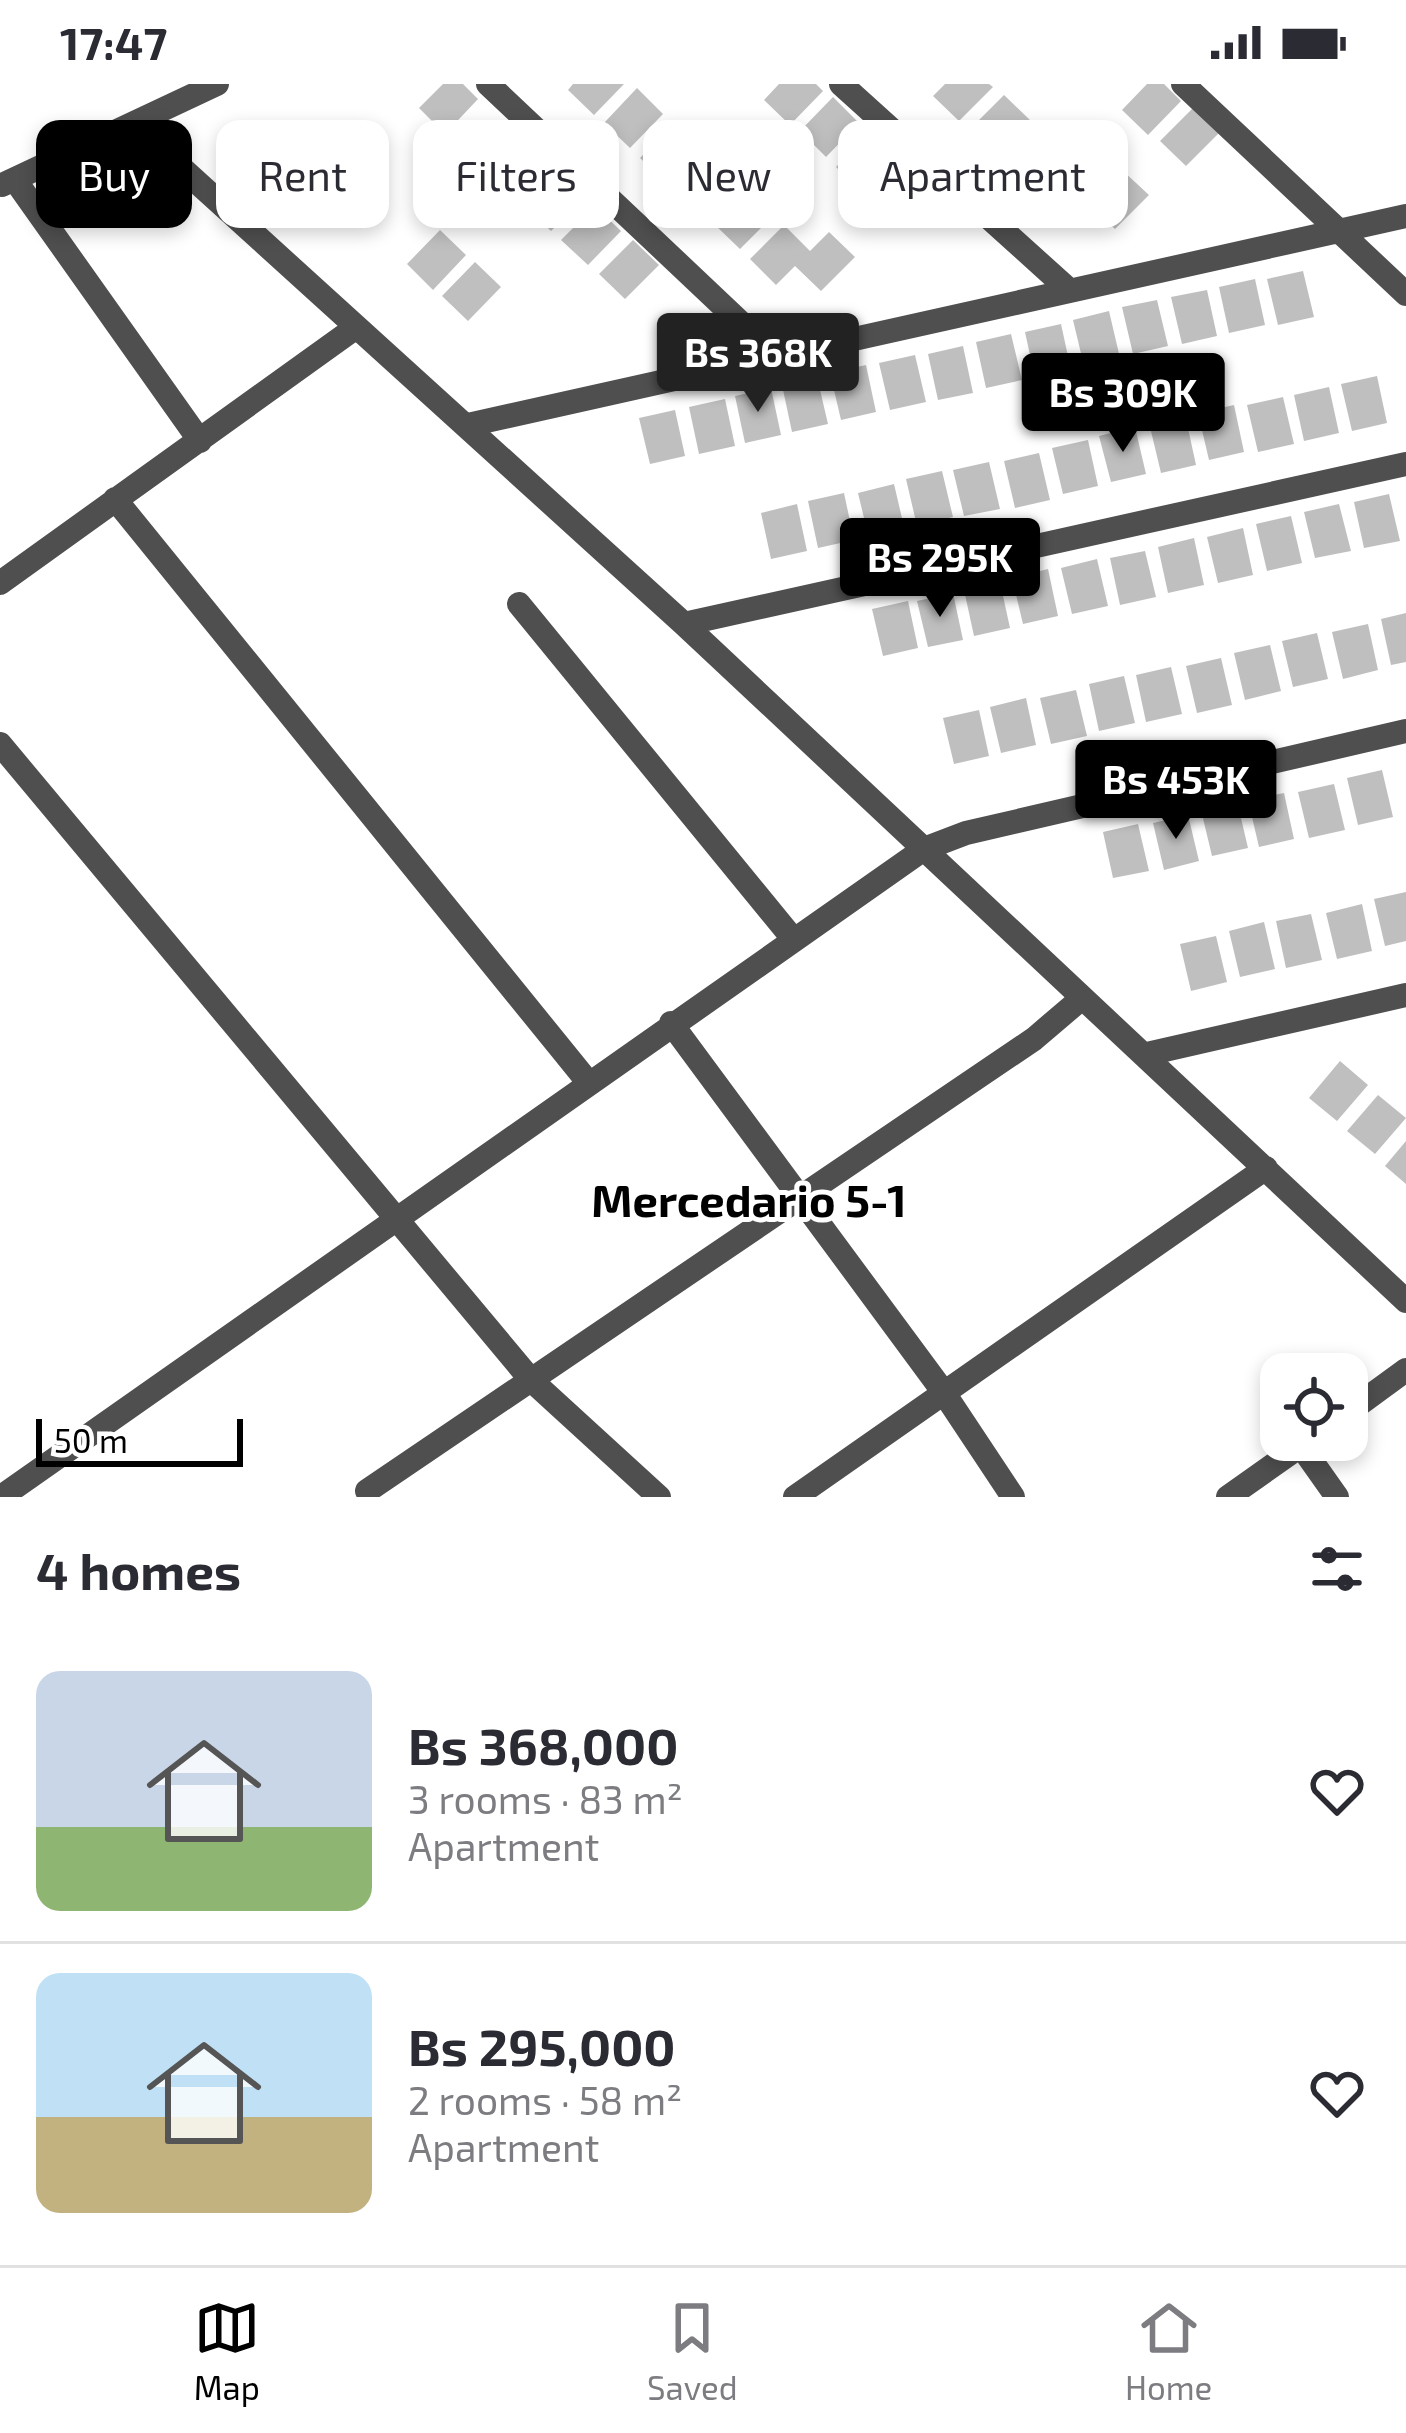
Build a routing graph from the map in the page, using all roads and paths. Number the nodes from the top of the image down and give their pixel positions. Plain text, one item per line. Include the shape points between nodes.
1 (217, 84) edge
2 (488, 84) edge
3 (841, 84) edge
4 (1183, 84) edge
5 (141, 120) edge
6 (36, 169) edge
7 (192, 178) edge
8 (7, 183) edge
9 (1406, 216) edge
10 (1340, 230) junction
11 (1070, 290) junction
12 (1406, 294) edge
13 (355, 328) junction
14 (776, 356) junction
15 (468, 425) junction
16 (200, 441) junction
17 (1406, 464) edge
18 (115, 499) junction
19 (2, 578) edge
20 (519, 604) dead end
21 (683, 624) junction
22 (1406, 731) edge
23 (0, 744) edge
24 (923, 850) junction
25 (794, 940) junction
26 (1406, 995) edge
27 (1082, 998) junction
28 (671, 1023) junction
29 (1147, 1054) junction
30 (588, 1082) junction
31 (1266, 1168) junction
32 (798, 1200) junction
33 (396, 1222) junction
34 (1406, 1301) edge
35 (1406, 1370) edge
36 (531, 1380) junction
37 (942, 1390) junction
38 (1368, 1397) edge
39 (1279, 1461) edge
40 (1316, 1461) edge
41 (367, 1491) dead end
42 (1, 1497) edge
43 (659, 1497) edge
44 (795, 1497) edge
45 (1013, 1497) edge
46 (1228, 1497) edge
47 (1337, 1497) edge

1 - 5 street
2 - 14 street
3 - 11 street
4 - 10 street
6 - 8 street
7 - 13 street
8 - 16 street
9 - 10 street
10 - 11 street
10 - 12 street
11 - 14 street
13 - 15 street
13 - 16 street
14 - 15 street
15 - 21 street
16 - 18 street
17 - 21 street
18 - 19 street
18 - 30 street
20 - 25 street
21 - 24 street
22 - 24 street via 966,832
23 - 33 street
24 - 25 street
24 - 27 street
25 - 28 street
26 - 29 street
27 - 29 street
27 - 32 street
28 - 30 street
28 - 32 street
29 - 31 street
30 - 33 street
31 - 34 street
31 - 37 street
32 - 36 street
32 - 37 street
33 - 36 street
33 - 42 street
35 - 38 street
36 - 41 street
36 - 43 street
37 - 44 street
37 - 45 street
39 - 46 street
40 - 47 street

